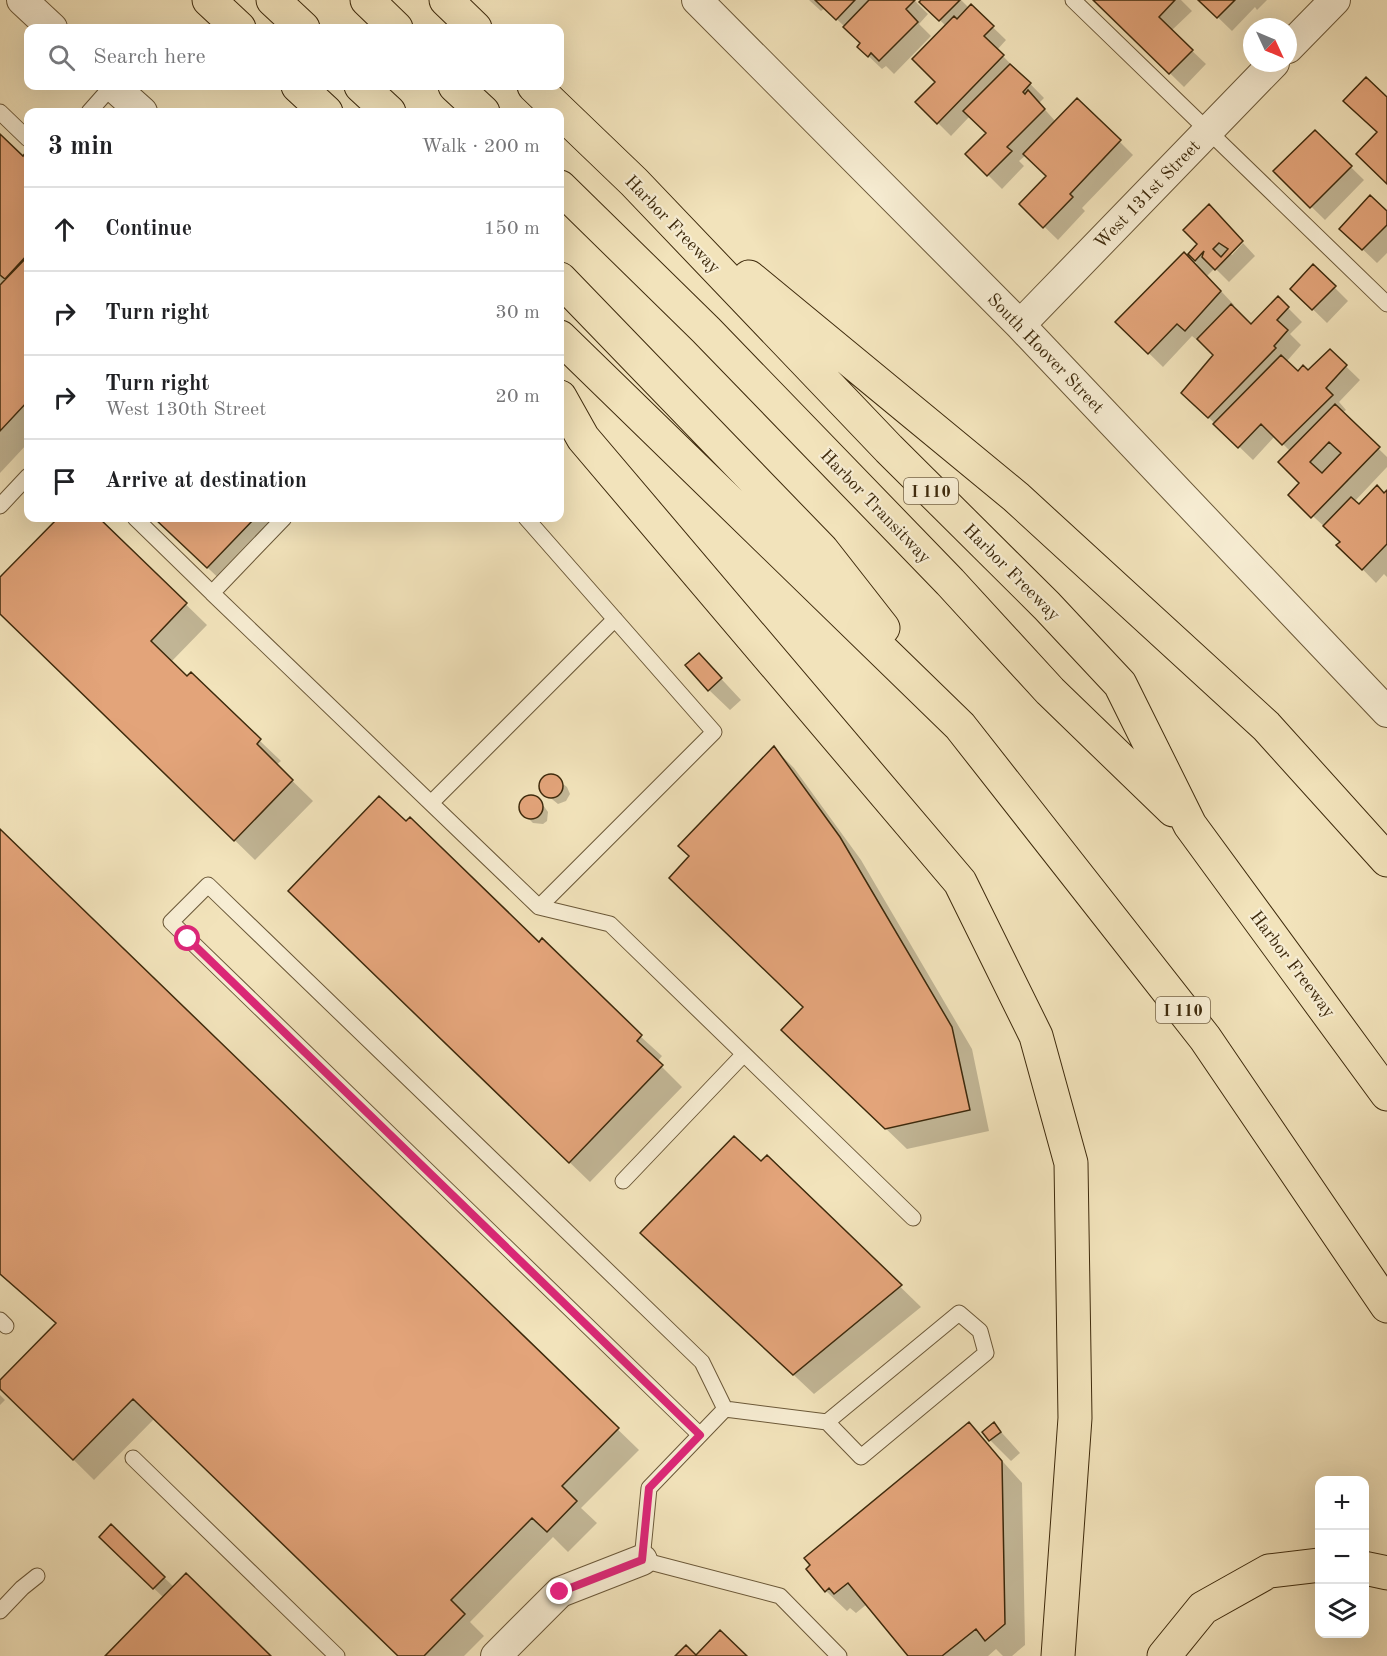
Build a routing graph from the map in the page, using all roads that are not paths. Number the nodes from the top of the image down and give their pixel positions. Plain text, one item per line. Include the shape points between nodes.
1 (22, 0) edge
2 (209, 0) edge
3 (273, 0) edge
4 (367, 0) edge
5 (446, 0) edge
6 (697, 0) edge
7 (1072, 0) edge
8 (1335, 0) edge
9 (48, 24) edge
10 (234, 24) edge
11 (299, 24) edge
12 (392, 24) edge
13 (472, 24) edge
14 (1297, 39) edge
15 (1265, 72) edge
16 (108, 90) edge
17 (117, 90) edge
18 (302, 90) edge
19 (365, 90) edge
20 (459, 90) edge
21 (538, 90) edge
22 (93, 108) edge
23 (137, 108) edge
24 (322, 108) edge
25 (385, 108) edge
26 (479, 108) edge
27 (557, 108) edge
28 (0, 112) edge
29 (564, 115) edge
30 (1209, 130) junction
31 (24, 135) edge
32 (634, 182) junction
33 (564, 191) edge
34 (564, 283) edge
35 (1387, 303) edge
36 (1020, 325) junction
37 (564, 341) edge
38 (564, 405) edge
39 (24, 480) edge
40 (0, 506) edge
41 (139, 522) edge
42 (280, 522) edge
43 (530, 522) edge
44 (212, 593) junction
45 (615, 619) junction
46 (1387, 712) edge
47 (960, 726) junction
48 (431, 803) junction
49 (1190, 825) junction
50 (1387, 860) edge
51 (539, 907) junction
52 (744, 1054) junction
53 (1387, 1094) edge
54 (623, 1181) dead end
55 (914, 1218) dead end
56 (1387, 1306) edge
57 (725, 1409) junction
58 (826, 1422) junction
59 (700, 1435) junction
60 (134, 1458) dead end
61 (642, 1560) junction
62 (1315, 1565) edge
63 (1369, 1570) edge
64 (1387, 1573) edge
65 (37, 1576) dead end
66 (0, 1611) edge
67 (337, 1656) edge
68 (496, 1656) edge
69 (838, 1656) edge
70 (1058, 1656) edge
71 (1164, 1656) edge

1 - 9 street
2 - 10 highway
3 - 11 highway
4 - 12 highway
5 - 13 highway
6 - 36 street, South Hoover Street
7 - 30 lane
8 - 14 street
15 - 30 street, West 131st Street
16 - 22 lane
17 - 23 street
18 - 24 highway
19 - 25 highway
20 - 26 highway
21 - 27 highway, Harbor Freeway / I 110
28 - 31 lane
29 - 32 highway, Harbor Freeway / I 110
30 - 35 lane
30 - 36 street, West 131st Street
32 - 49 highway, Harbor Freeway / I 110 via 1120,684
32 - 50 highway via 1016,497 1266,726
33 - 49 highway, Harbor Transitway via 706,330 1050,691
34 - 47 highway via 822,550
36 - 46 street, South Hoover Street
37 - 47 highway, I 110
38 - 70 highway via 583,438 960,882 1036,1036 1071,1163 1075,1418
39 - 40 lane
41 - 44 lane
42 - 44 lane
43 - 45 lane
44 - 48 lane
45 - 48 lane
45 - 51 lane via 714,732
47 - 56 highway, I 110 via 1205,1038
48 - 51 lane
49 - 53 highway, Harbor Freeway / I 110
51 - 52 lane via 609,924
52 - 54 lane
52 - 55 lane
57 - 58 lane
57 - 59 lane
57 - 59 lane via 702,1362 207,885 171,922
58 - 58 lane via 861,1457 986,1353 980,1331 959,1313
59 - 61 lane via 649,1488
60 - 67 lane
61 - 68 street via 560,1592
61 - 69 lane via 780,1596
62 - 71 highway via 1269,1570 1203,1608
63 - 64 highway
65 - 66 lane

